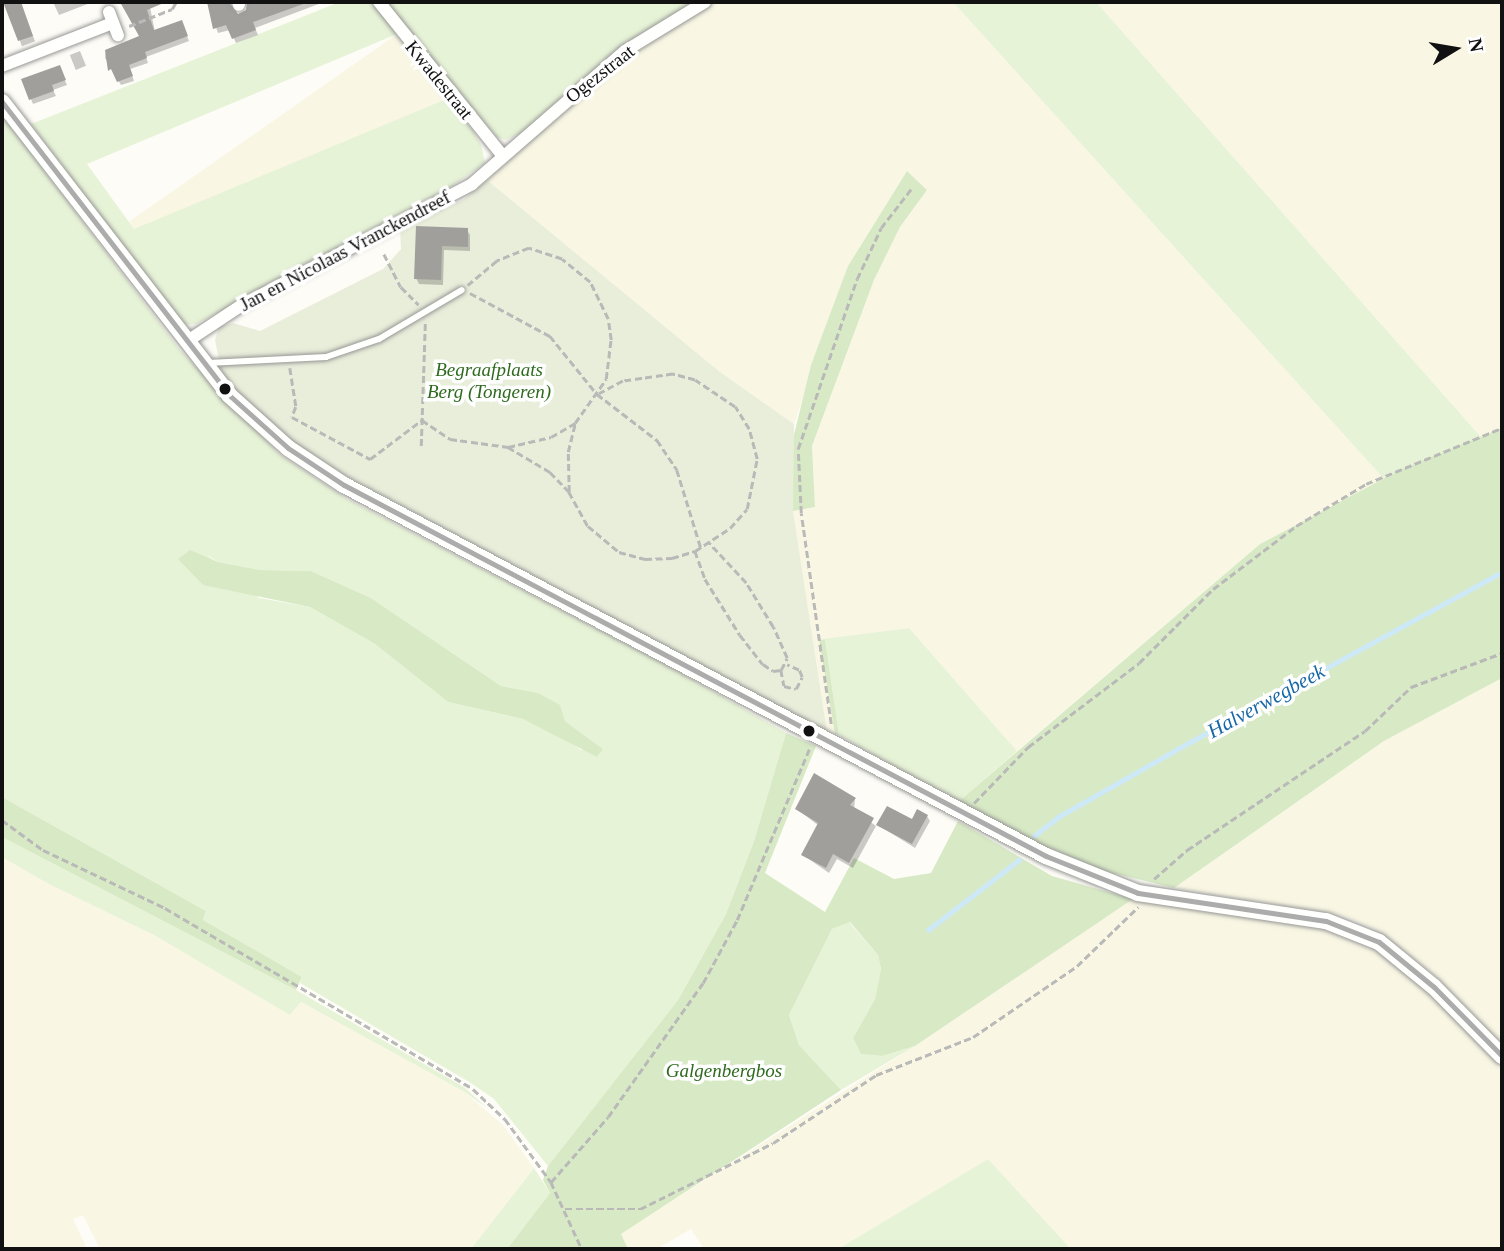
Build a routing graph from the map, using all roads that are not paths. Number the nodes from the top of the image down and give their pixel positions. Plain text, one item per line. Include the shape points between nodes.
1 (379, 2) edge
2 (705, 2) edge
3 (114, 25) road end
4 (2, 66) edge
5 (2, 102) edge
6 (502, 155) junction
7 (461, 289) road end
8 (186, 342) junction
9 (202, 363) junction
10 (1502, 1056) edge

1 - 6 street, Kwadestraat
2 - 6 street, Ogezstraat via 625,51
3 - 4 street
5 - 8 street
6 - 8 street, Jan en Nicolaas Vranckendreef via 472,184 449,198 242,305
7 - 9 lane via 351,350 290,361
8 - 9 street
9 - 10 street via 241,407 288,448 344,485 1046,856 1144,894 1352,929 1379,942 1434,987

